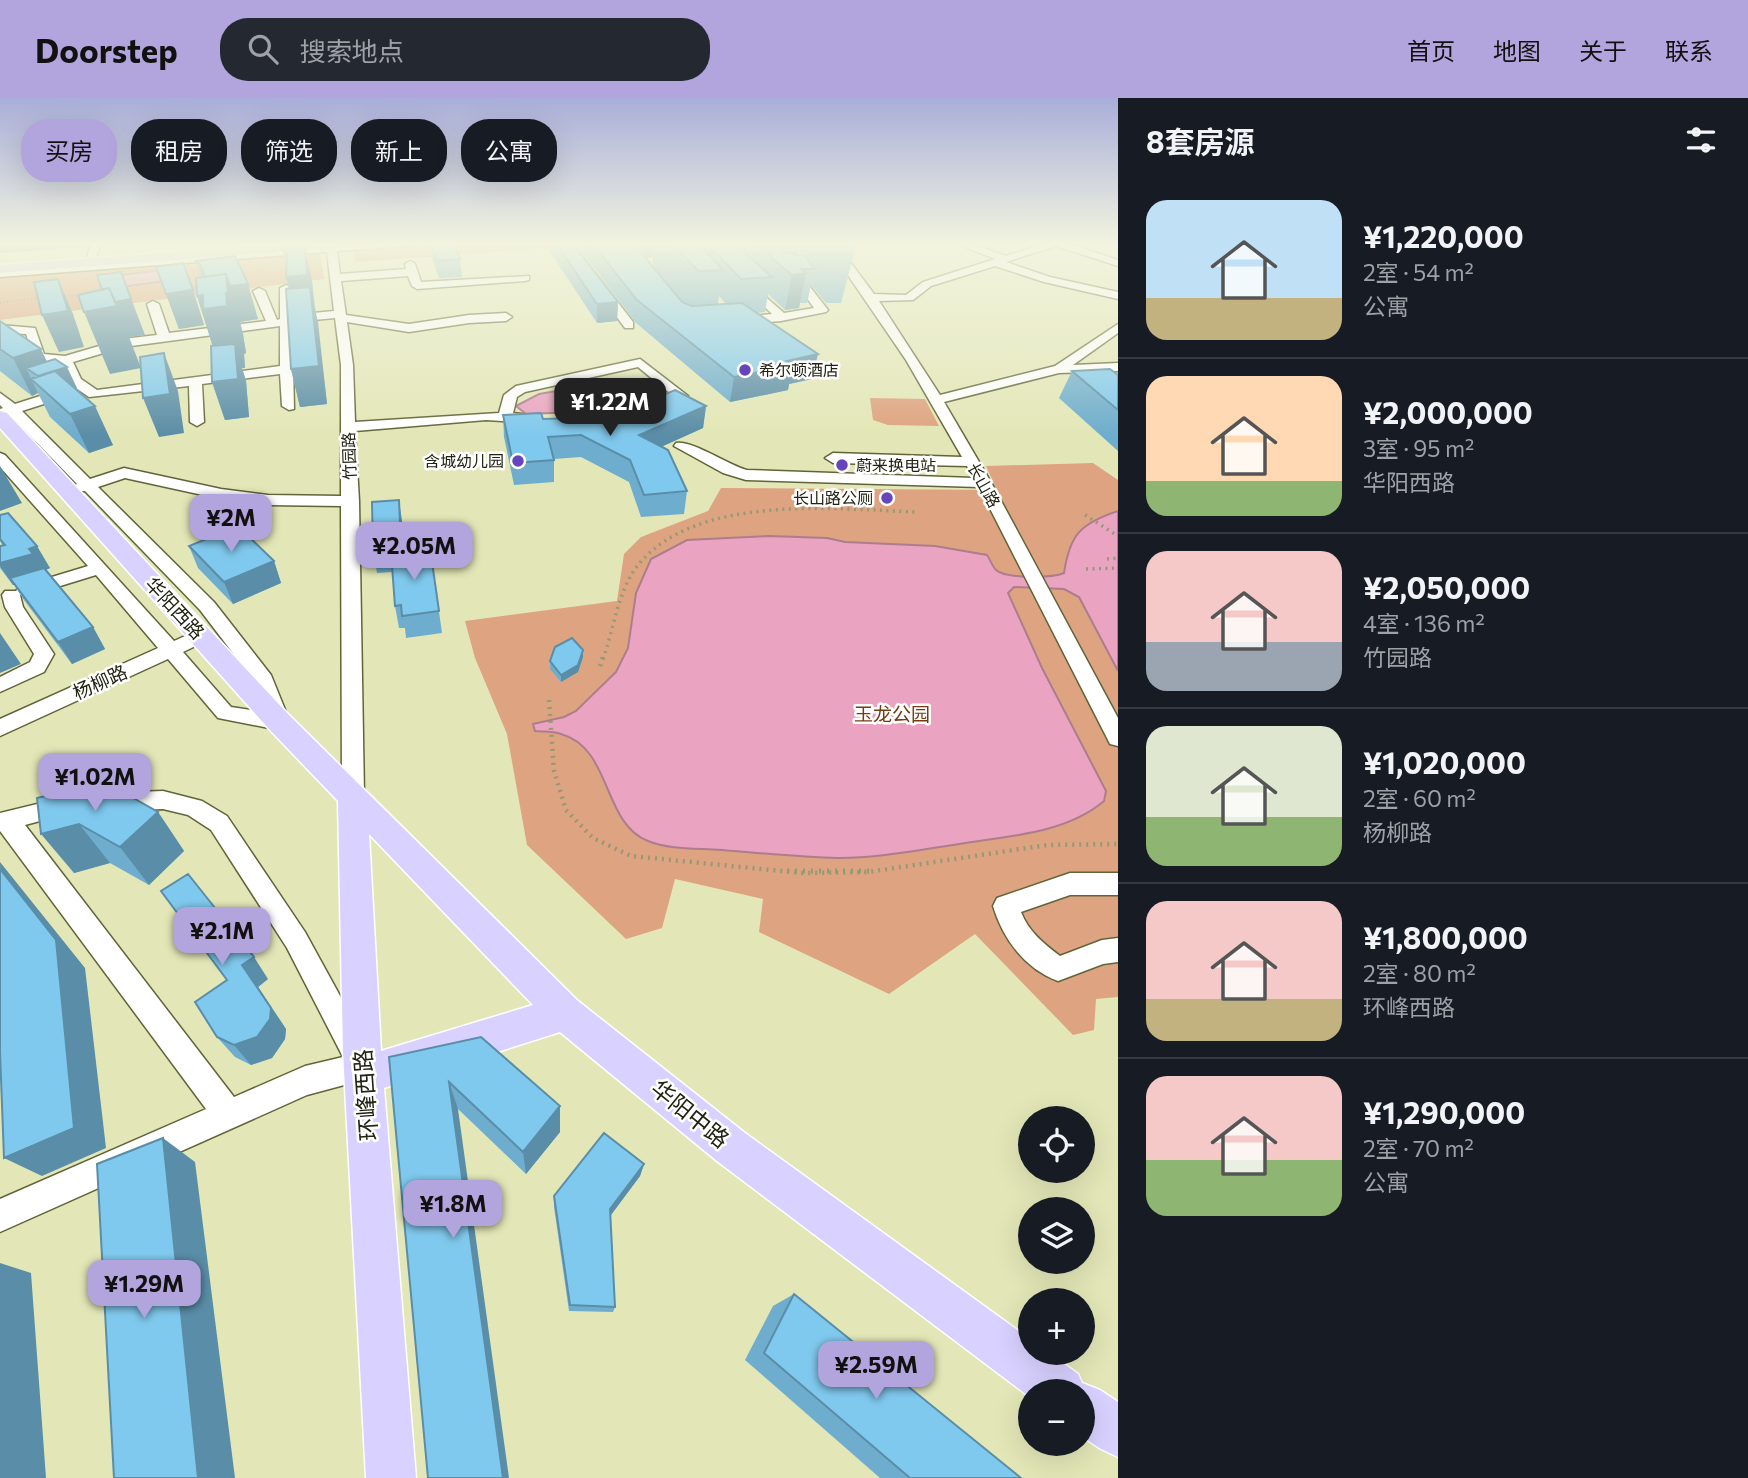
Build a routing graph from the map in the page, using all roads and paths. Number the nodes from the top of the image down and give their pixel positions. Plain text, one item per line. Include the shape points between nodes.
1 (154, 307) edge
2 (272, 307) edge
3 (284, 307) edge
4 (340, 307) edge
5 (615, 307) edge
6 (772, 307) edge
7 (820, 307) edge
8 (878, 307) edge
9 (341, 316) junction
10 (506, 317) dead end
11 (781, 317) junction
12 (470, 319) junction
13 (725, 319) edge
14 (282, 322) junction
15 (629, 326) dead end
16 (1118, 328) edge
17 (0, 329) edge
18 (484, 335) dead end
19 (164, 337) junction
20 (66, 360) junction
21 (1118, 367) edge
22 (286, 369) junction
23 (1059, 369) junction
24 (195, 380) junction
25 (79, 384) junction
26 (934, 400) junction
27 (289, 406) dead end
28 (3, 408) edge
29 (644, 411) edge
30 (505, 417) junction
31 (546, 420) edge
32 (197, 422) dead end
33 (348, 427) junction
34 (26, 445) junction
35 (681, 446) dead end
36 (0, 456) edge
37 (833, 458) dead end
38 (971, 462) junction
39 (984, 484) junction
40 (78, 488) junction
41 (351, 501) junction
42 (916, 512) dead end
43 (1085, 514) dead end
44 (1118, 537) edge
45 (1118, 558) edge
46 (1107, 559) dead end
47 (99, 568) junction
48 (1118, 568) edge
49 (1086, 569) dead end
50 (1031, 573) joint
51 (1041, 592) joint
52 (5, 597) edge
53 (201, 636) junction
54 (171, 650) junction
55 (600, 666) dead end
56 (0, 685) edge
57 (549, 700) dead end
58 (279, 722) junction
59 (0, 728) edge
60 (1118, 738) edge
61 (353, 795) junction
62 (4, 821) edge
63 (1118, 844) edge
64 (1118, 884) edge
65 (1118, 950) edge
66 (565, 1013) junction
67 (364, 1071) junction
68 (229, 1115) junction
69 (0, 1216) edge
70 (1045, 1379) edge
71 (1095, 1416) edge
72 (1118, 1432) edge
73 (391, 1478) edge

1 - 19 street
2 - 14 street
3 - 14 street
4 - 9 street, 竹园路
5 - 15 street
6 - 11 street
7 - 11 street
8 - 26 street, 长山路
9 - 12 street via 409,328
9 - 14 street
9 - 33 street, 竹园路
10 - 12 street
11 - 13 street
12 - 18 street
14 - 19 street via 213,326
14 - 22 street
16 - 23 street
17 - 20 street via 31,331 39,357
19 - 20 street via 96,344
20 - 25 street
21 - 23 street
22 - 24 street
22 - 27 street
23 - 26 street
24 - 25 street via 94,394
24 - 32 street
25 - 28 street
26 - 38 street, 长山路
28 - 34 main road, 华阳西路
28 - 40 street
29 - 30 street via 681,396 640,363 521,389 511,395
30 - 31 street
30 - 33 street
33 - 41 street, 竹园路
34 - 36 street
34 - 40 main road, 华阳西路
35 - 39 street via 746,475
36 - 47 street
37 - 38 street
38 - 39 street, 长山路
39 - 50 street, 长山路
40 - 41 street via 124,473 268,500
40 - 53 main road, 华阳西路
40 - 58 street via 207,606 264,680
41 - 61 street, 竹园路
42 - 55 path via 753,513 679,532 657,545 638,565
43 - 44 path
45 - 46 path
47 - 52 street
47 - 54 street
48 - 49 path
50 - 51 street, 长山路
51 - 60 street, 长山路
52 - 56 street via 44,654 37,667
53 - 54 street, 杨柳路
53 - 58 main road, 华阳西路
54 - 58 street via 225,713
54 - 59 street, 杨柳路
57 - 63 path via 554,771 566,810 593,838 631,856 802,873 868,873 1047,845
58 - 61 main road, 华阳西路
61 - 66 main road, 华阳中路
61 - 67 main road, 环峰西路
62 - 67 street via 64,806 163,800 194,807 219,823 296,940
62 - 68 street
64 - 65 street via 1070,884 1006,906 1009,919 1037,956 1058,969
66 - 67 main road
66 - 70 main road, 华阳中路 via 731,1147
67 - 68 street via 305,1082
67 - 73 main road, 环峰西路
68 - 69 street
71 - 72 main road

